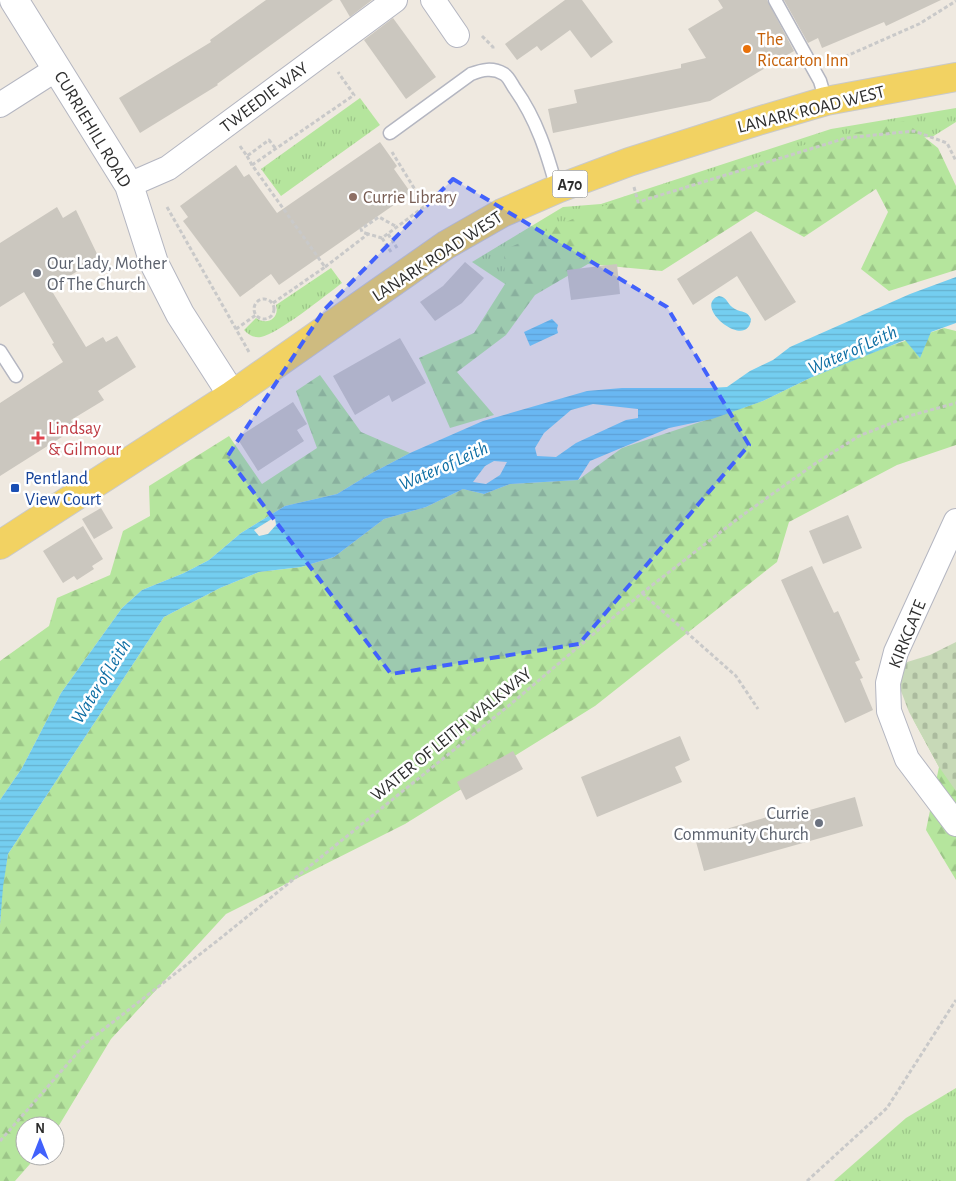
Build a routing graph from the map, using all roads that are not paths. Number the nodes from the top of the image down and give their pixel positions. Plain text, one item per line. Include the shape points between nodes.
1 (14, 0) edge
2 (395, 0) edge
3 (433, 0) edge
4 (775, 0) edge
5 (468, 34) road end
6 (58, 68) junction
7 (956, 77) edge
8 (826, 101) junction
9 (0, 105) edge
10 (390, 132) road end
11 (139, 181) junction
12 (557, 189) junction
13 (0, 351) edge
14 (16, 376) dead end
15 (232, 396) junction
16 (956, 521) edge
17 (0, 544) edge
18 (956, 824) edge

1 - 6 street, CURRIEHILL ROAD
2 - 11 street, TWEEDIE WAY via 168,168
3 - 5 street
4 - 8 lane via 820,81
6 - 9 street
6 - 11 street, CURRIEHILL ROAD
7 - 8 main road, LANARK ROAD WEST / A70
8 - 12 main road, LANARK ROAD WEST / A70 via 628,162
10 - 12 lane via 470,74 485,69 496,71 505,75 535,123
11 - 15 street, CURRIEHILL ROAD via 154,263 180,314
12 - 15 main road, LANARK ROAD WEST / A70 via 502,213 446,245
13 - 14 lane
15 - 17 main road, LANARK ROAD WEST / A70
16 - 18 street, KIRKGATE via 896,652 888,683 889,712 908,759

